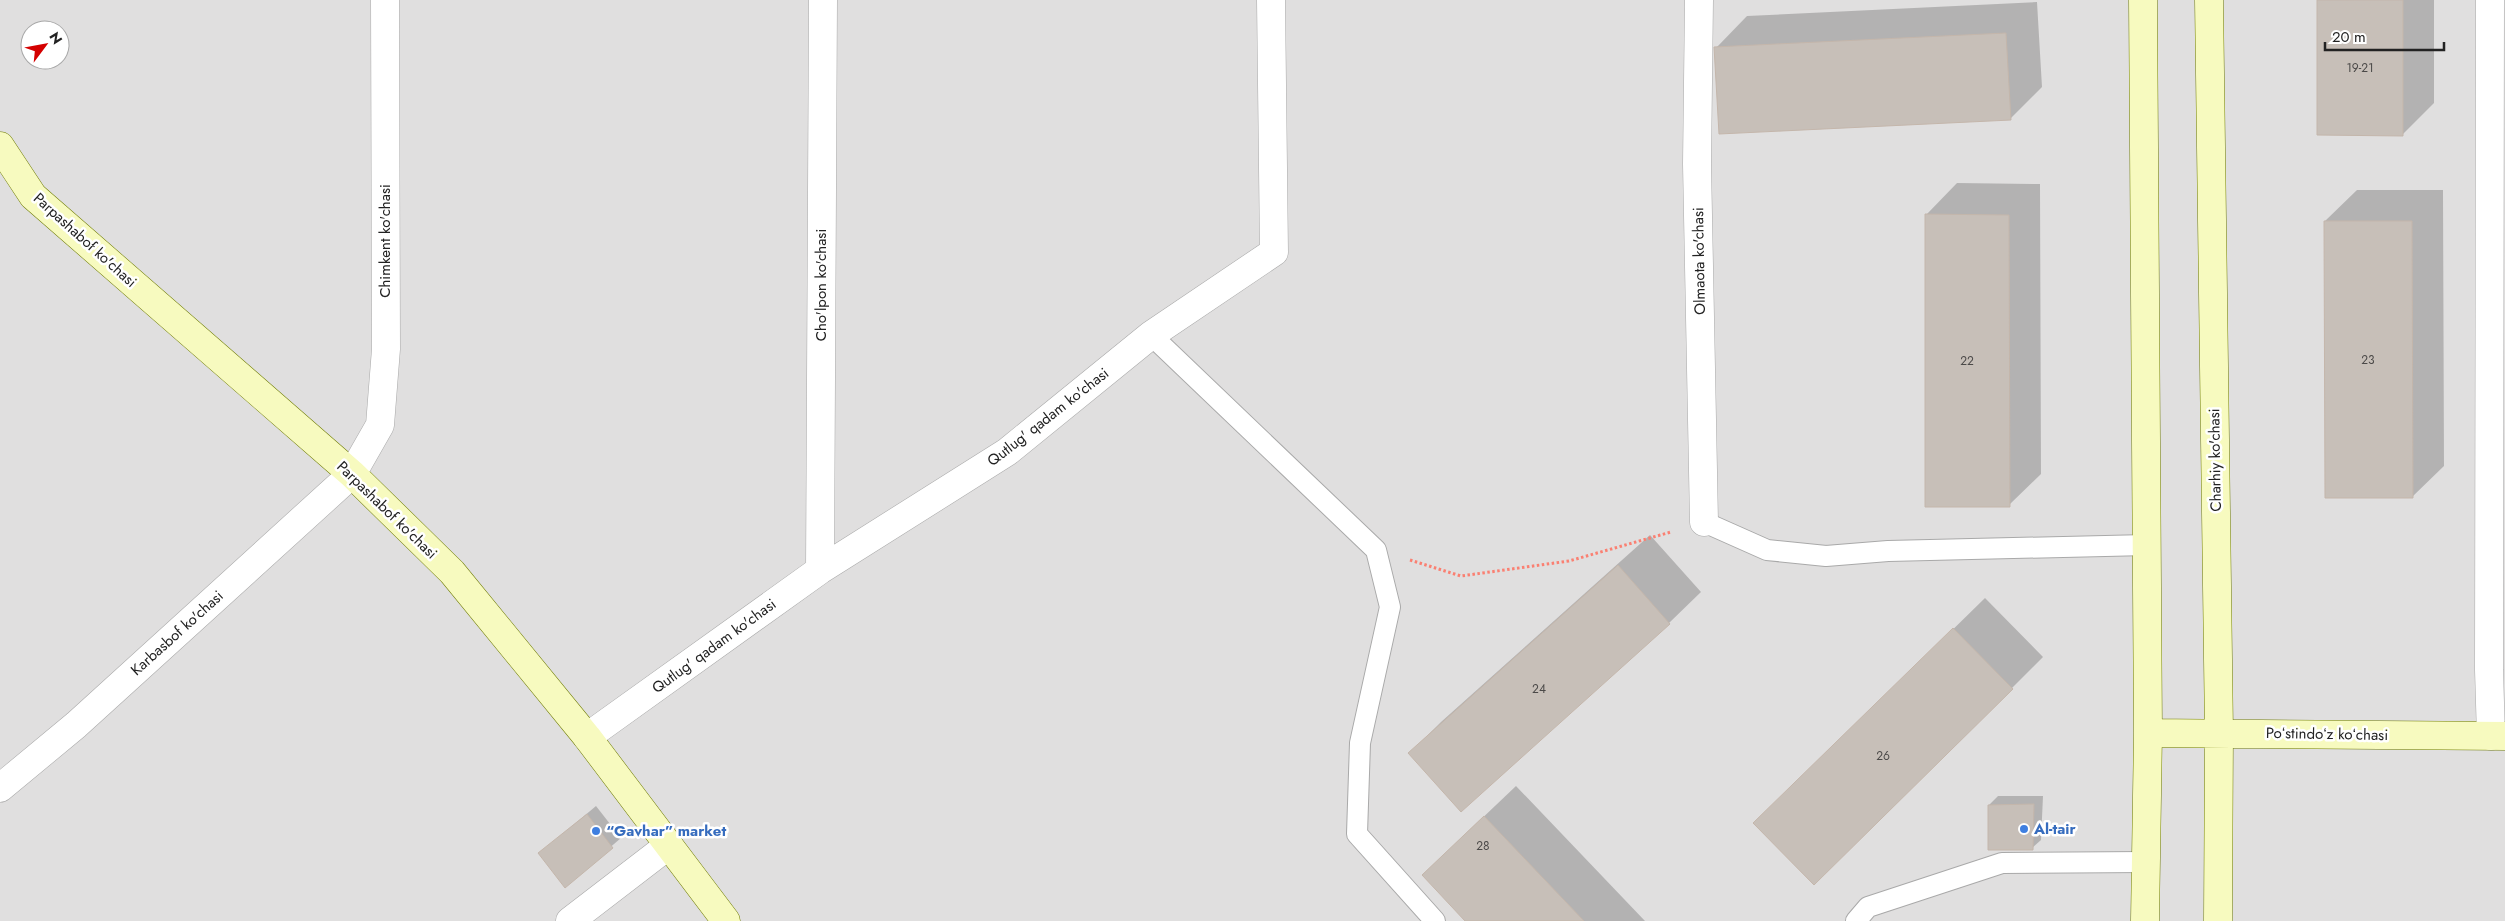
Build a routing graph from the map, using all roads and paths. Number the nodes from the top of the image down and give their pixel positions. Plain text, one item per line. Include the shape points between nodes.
1 (385, 0) edge
2 (823, 0) edge
3 (1271, 0) edge
4 (1699, 0) edge
5 (2143, 0) edge
6 (2209, 0) edge
7 (2490, 0) edge
8 (0, 146) edge
9 (1151, 335) junction
10 (352, 474) junction
11 (1704, 522) junction
12 (2147, 545) junction
13 (1376, 550) junction
14 (820, 570) junction
15 (2220, 732) junction
16 (2148, 733) junction
17 (2498, 736) edge
18 (587, 737) junction
19 (0, 788) edge
20 (669, 845) junction
21 (2146, 862) junction
22 (570, 921) edge
23 (726, 921) edge
24 (1435, 921) edge
25 (1856, 921) edge
26 (2145, 921) edge
27 (2218, 921) edge

1 - 10 street, Chimkent ko'chasi via 385,359 380,425
2 - 14 street, Cho'lpon ko'chasi
3 - 9 street, Qutlug' qadam ko'chasi via 1274,252
4 - 11 street, Olmaota ko'chasi via 1697,164
5 - 12 main road
6 - 15 main road, Charhiy ko'chasi
7 - 17 street via 2489,670
8 - 10 main road, Parpashabof ko'chasi via 33,196
9 - 13 lane
9 - 14 street, Qutlug' qadam ko'chasi via 1007,452
10 - 18 main road, Parpashabof ko'chasi via 452,572
10 - 19 street, Karbasbof ko'chasi via 76,725
11 - 12 lane via 1767,550 1826,556 1888,551
11 - 13 path via 1569,561 1461,576
12 - 16 main road
13 - 24 lane via 1390,607 1360,743 1357,834
14 - 18 street, Qutlug' qadam ko'chasi
15 - 16 main road, Poʻstindoʻz koʻchasi
15 - 17 main road, Poʻstindoʻz koʻchasi
15 - 27 main road, Charhiy ko'chasi
16 - 21 main road
18 - 20 main road, Parpashabof ko'chasi
20 - 22 street
20 - 23 main road, Parpashabof ko'chasi
21 - 25 lane via 2002,863 1868,906
21 - 26 main road

